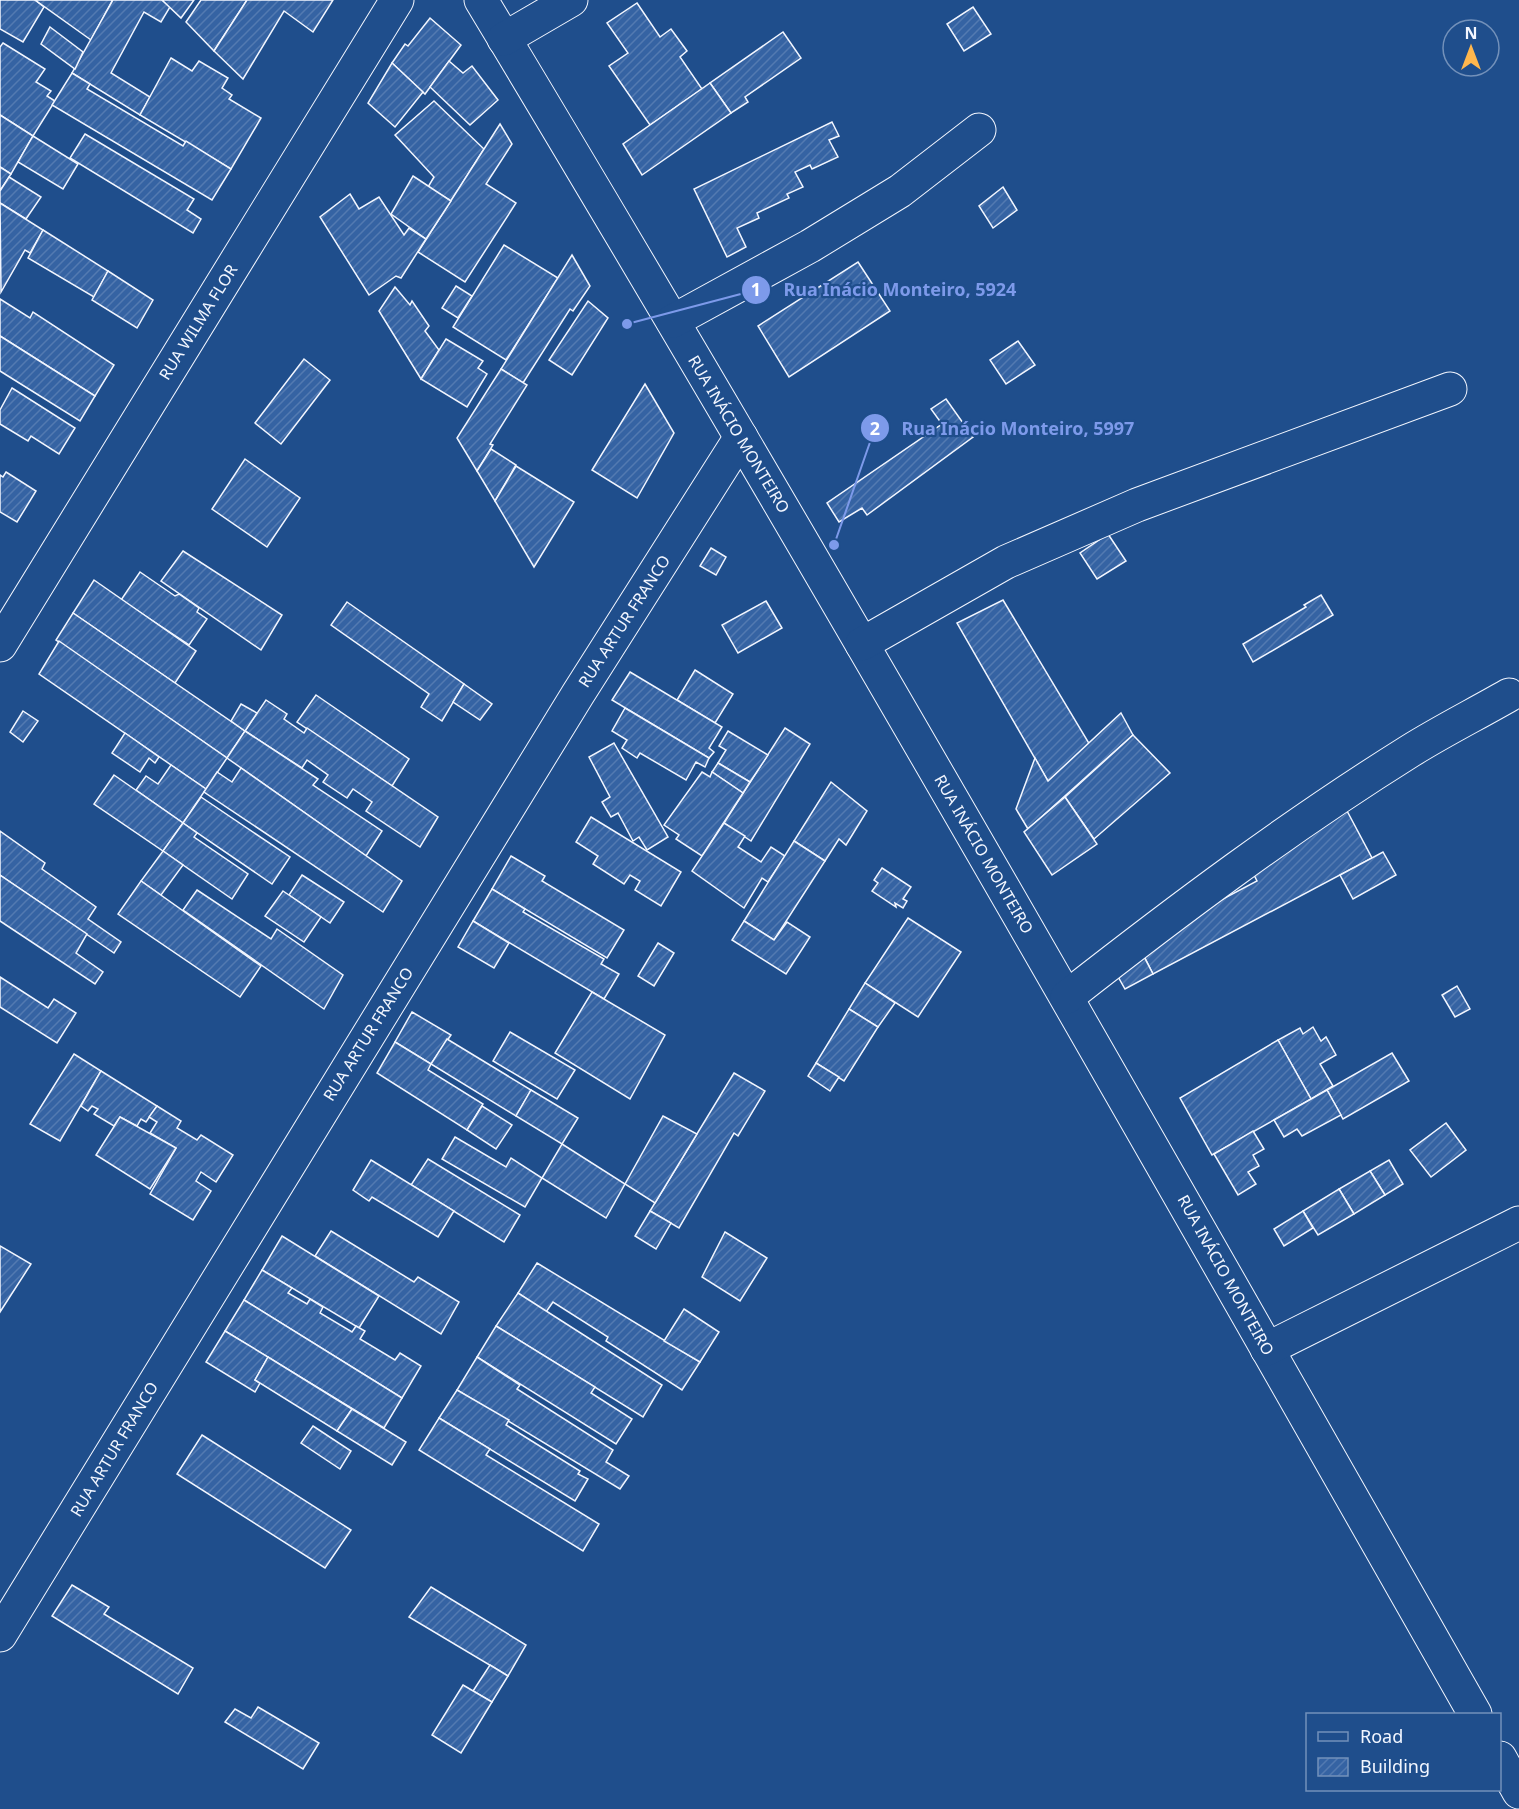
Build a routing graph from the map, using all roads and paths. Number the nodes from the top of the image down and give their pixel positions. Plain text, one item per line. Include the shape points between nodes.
1 (397, 0) edge
2 (481, 0) edge
3 (571, 0) edge
4 (504, 39) junction
5 (979, 130) dead end
6 (673, 321) junction
7 (1450, 389) dead end
8 (741, 437) junction
9 (862, 644) junction
10 (0, 645) edge
11 (1509, 695) dead end
12 (1067, 997) junction
13 (1519, 1223) edge
14 (1268, 1349) junction
15 (0, 1635) edge
16 (1474, 1713) edge
17 (1501, 1760) edge
18 (1519, 1792) edge

1 - 10 street, RUA WILMA FLOR
2 - 4 street, RUA INÁCIO MONTEIRO
3 - 4 street
4 - 6 street, RUA INÁCIO MONTEIRO
5 - 6 street via 900,191 810,246
6 - 8 street, RUA INÁCIO MONTEIRO
7 - 9 street via 1126,510 1006,562
8 - 9 street, RUA INÁCIO MONTEIRO
8 - 15 street, RUA ARTUR FRANCO via 571,704
9 - 12 street, RUA INÁCIO MONTEIRO
11 - 12 street via 1411,750 1306,820 1205,890
12 - 14 street, RUA INÁCIO MONTEIRO
13 - 14 street
14 - 16 street, RUA INÁCIO MONTEIRO
17 - 18 street

